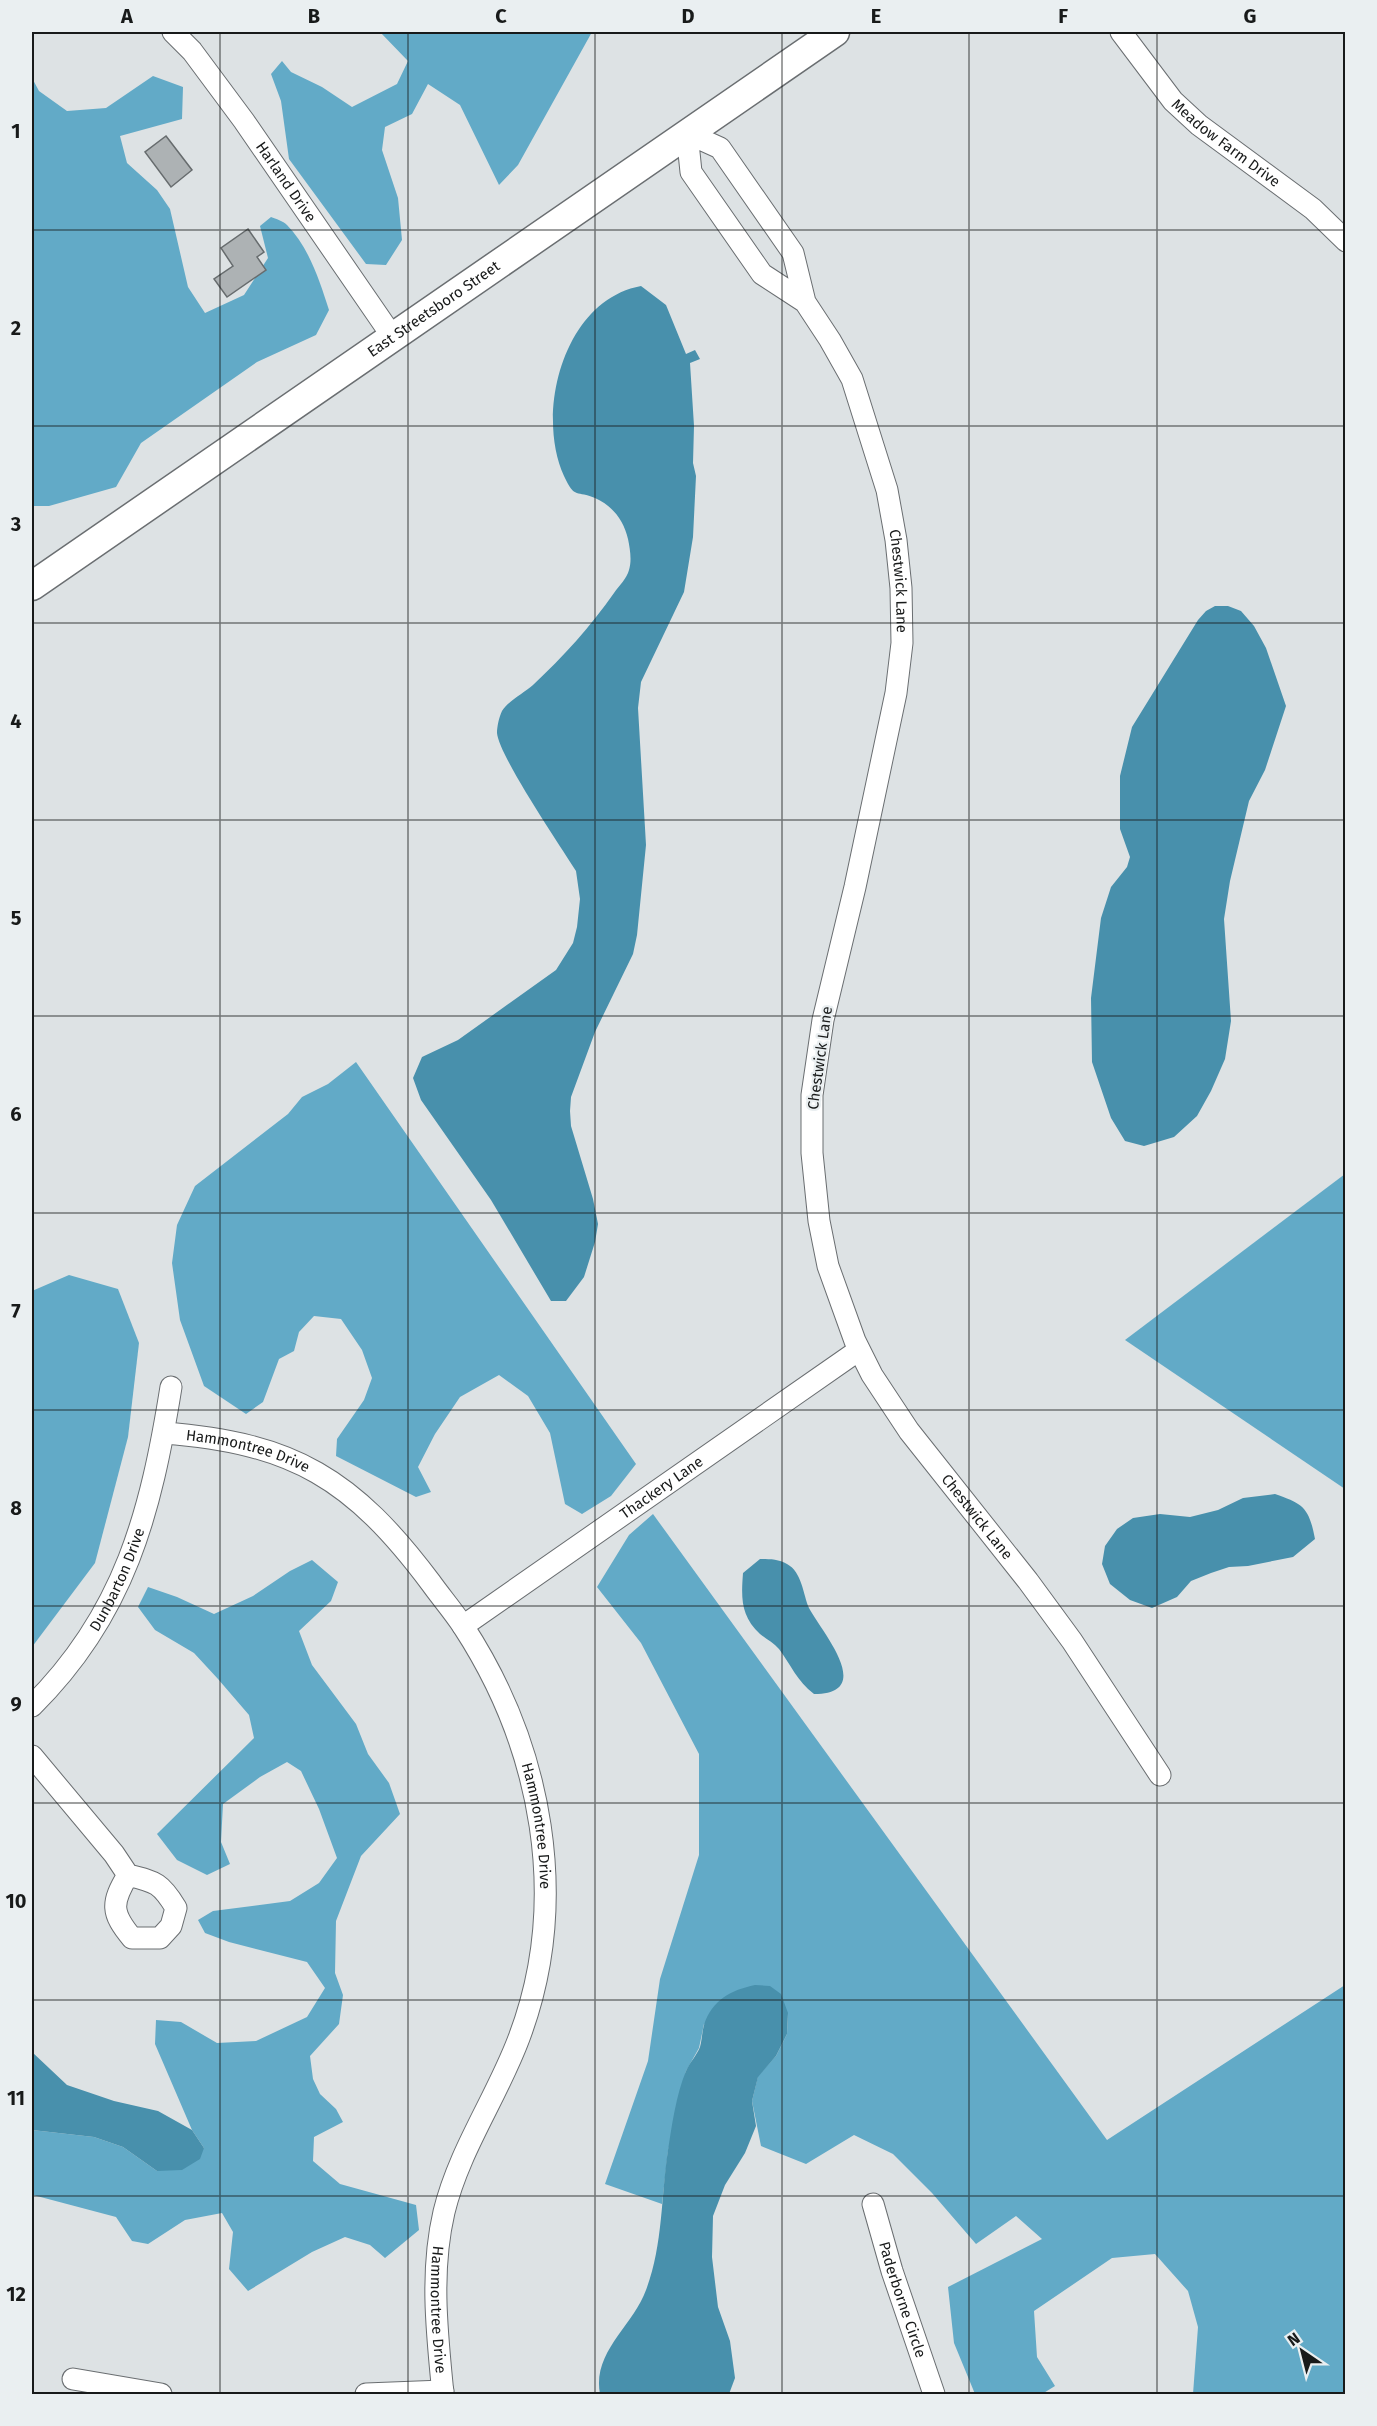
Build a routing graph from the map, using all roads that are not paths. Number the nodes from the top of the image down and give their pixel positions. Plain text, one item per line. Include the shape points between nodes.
1 (173, 32) edge
2 (836, 32) edge
3 (1121, 32) edge
4 (687, 133) junction
5 (1346, 241) edge
6 (805, 302) junction
7 (392, 336) junction
8 (32, 586) edge
9 (860, 1350) junction
10 (171, 1387) dead end
11 (164, 1433) junction
12 (463, 1626) junction
13 (32, 1706) edge
14 (32, 1756) edge
15 (1160, 1775) dead end
16 (128, 1875) dead end
17 (873, 2204) dead end
18 (73, 2379) dead end
19 (443, 2393) edge
20 (161, 2394) edge
21 (366, 2394) edge
22 (934, 2394) edge

1 - 7 street, Harland Drive via 192,51 244,121
2 - 4 main road, East Streetsboro Street
3 - 5 street, Meadow Farm Drive via 1173,101 1313,210
4 - 6 street, Chestwick Lane via 720,148 793,253
4 - 6 street, Chestwick Lane via 691,172 762,274
4 - 7 main road, East Streetsboro Street
6 - 9 street, Chestwick Lane via 852,379 872,436 889,500 901,588 902,643 896,693 823,1020 812,1095 812,1154 819,1221 828,1266
7 - 8 main road, East Streetsboro Street
9 - 12 street, Thackery Lane
9 - 15 street, Chestwick Lane via 909,1431 1028,1581
10 - 11 street, Dunbarton Drive
11 - 12 street, Hammontree Drive via 246,1444 287,1457 319,1473 376,1516
11 - 13 street, Dunbarton Drive via 136,1545 114,1595 76,1656
12 - 19 street, Hammontree Drive via 500,1692 530,1772 540,1814 546,1902 542,1948 519,2037 458,2167 444,2213 435,2277
14 - 16 street
17 - 22 street, Paderborne Circle
18 - 20 street
19 - 21 street

